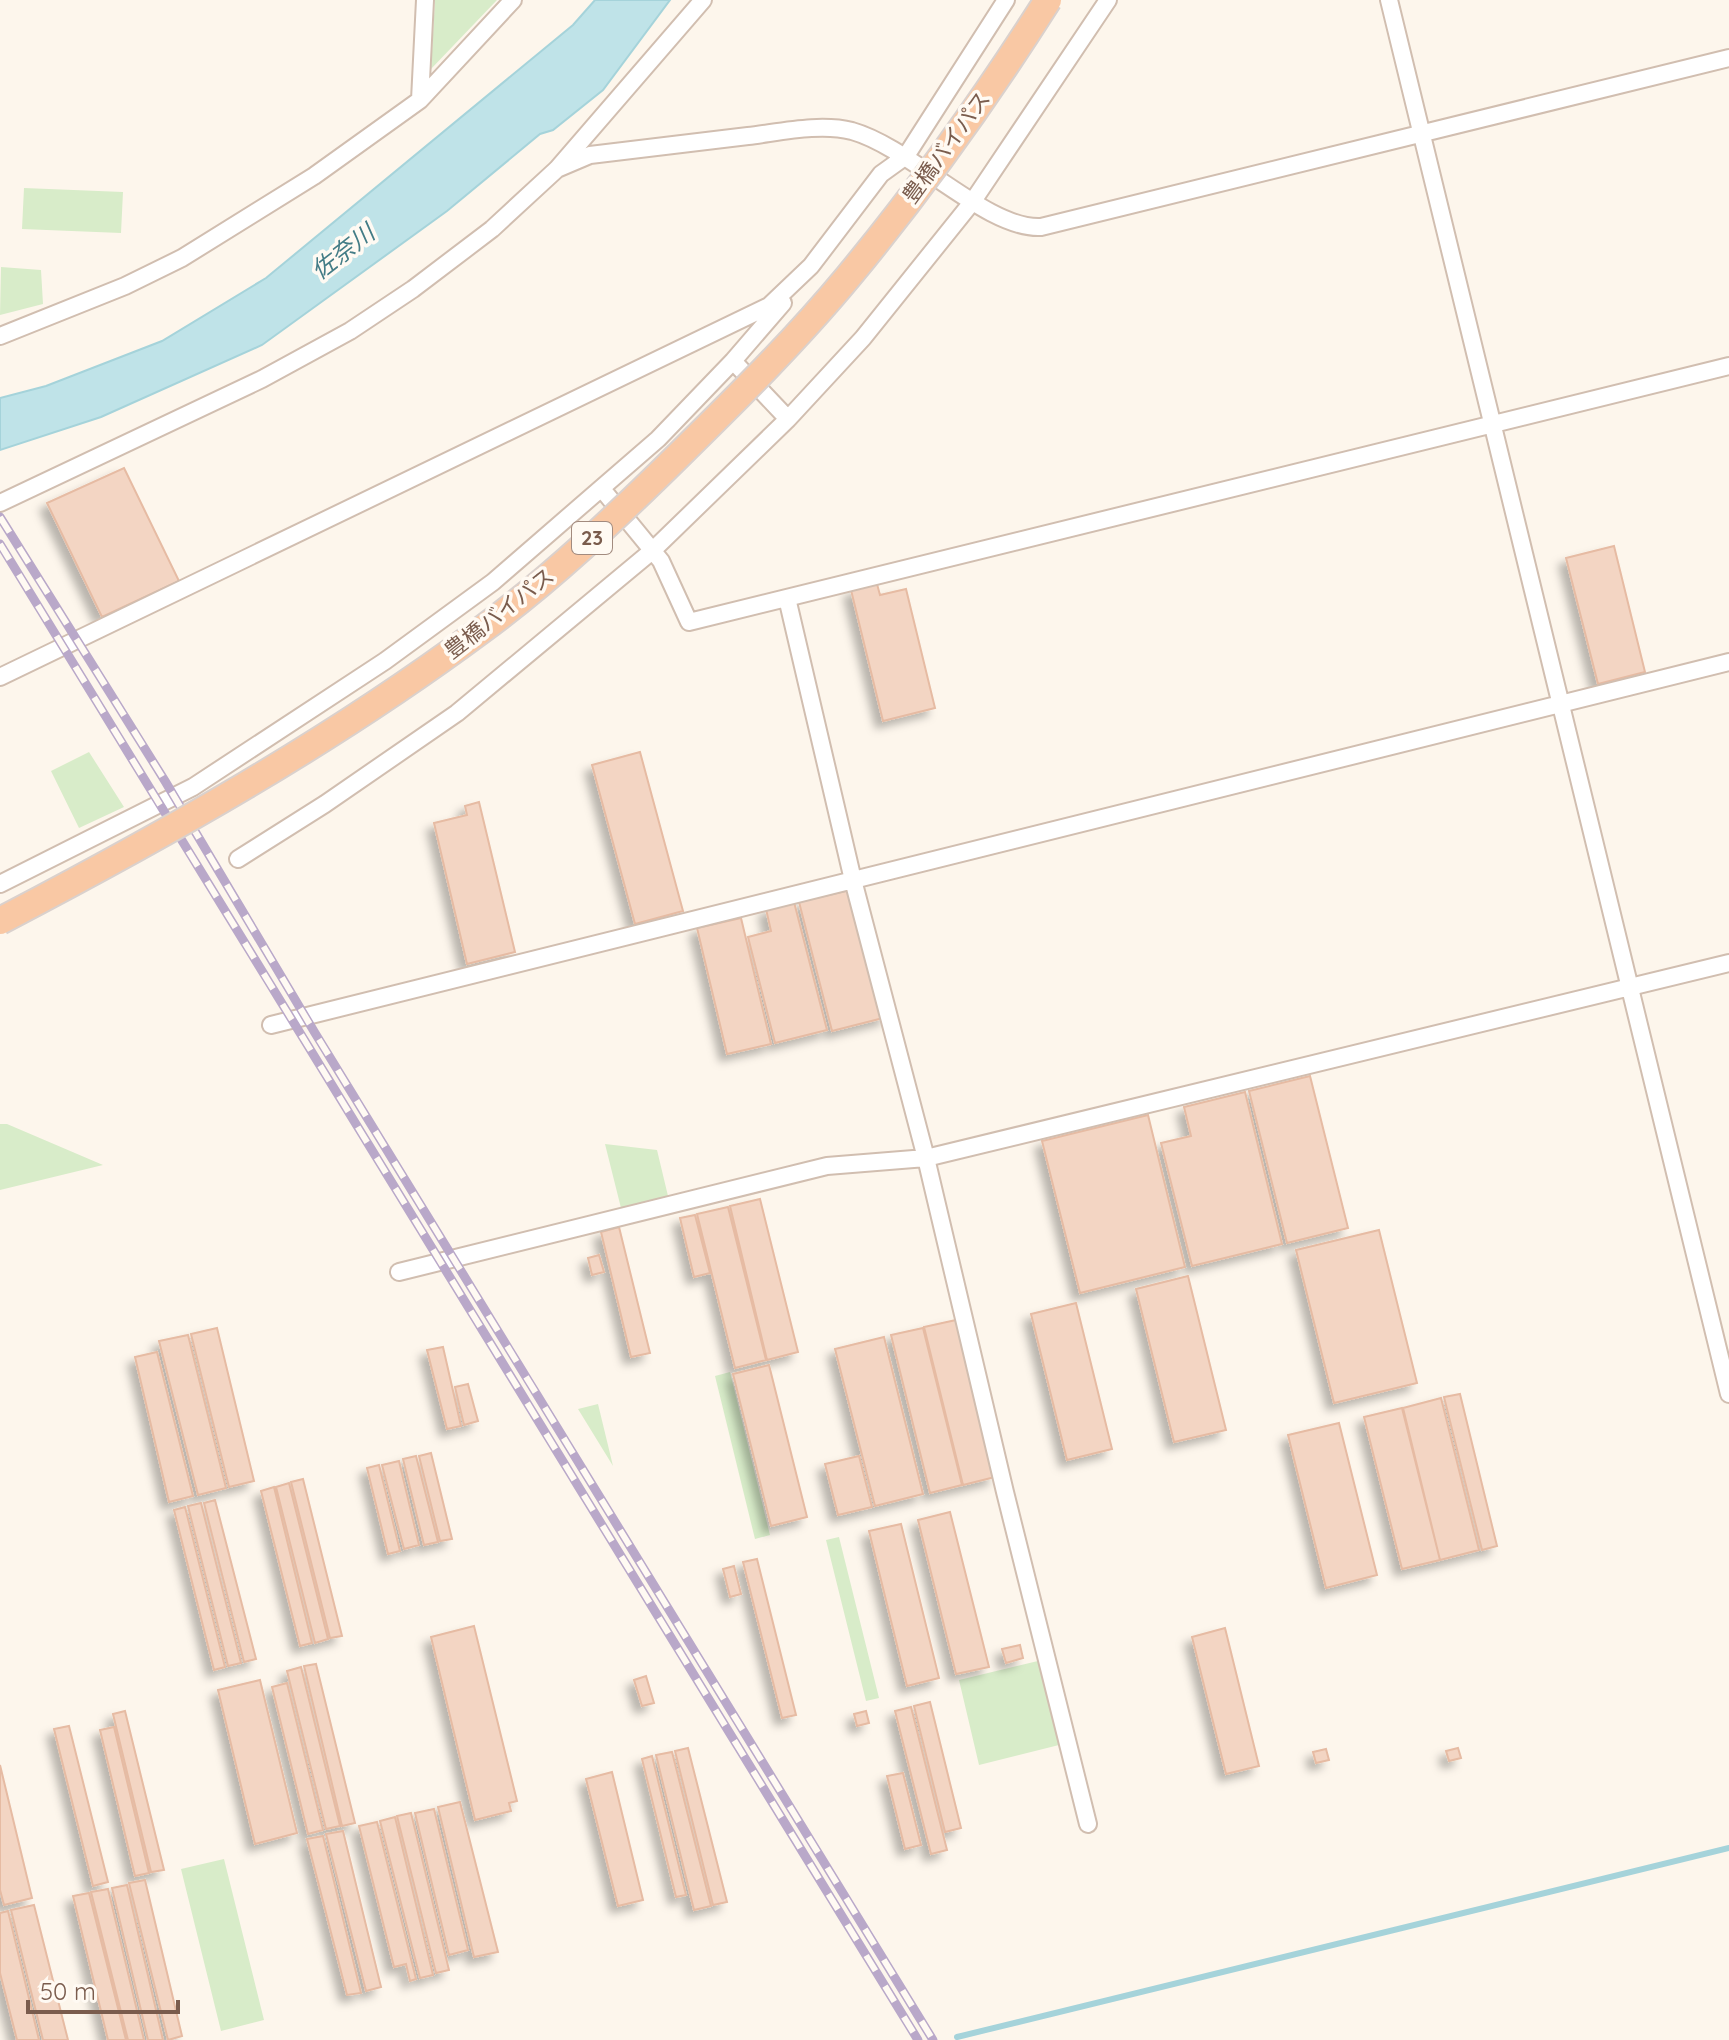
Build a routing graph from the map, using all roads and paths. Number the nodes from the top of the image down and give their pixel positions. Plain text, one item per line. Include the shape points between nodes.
1 (425, 0) edge
2 (513, 0) edge
3 (703, 0) edge
4 (1006, 0) edge
5 (1034, 0) edge
6 (1048, 0) edge
7 (1108, 0) edge
8 (1389, 0) edge
9 (1729, 58) edge
10 (420, 100) junction
11 (1422, 134) junction
12 (906, 156) junction
13 (557, 169) junction
14 (973, 201) junction
15 (811, 266) junction
16 (19, 327) junction
17 (0, 329) edge
18 (0, 336) edge
19 (733, 361) junction
20 (1729, 366) edge
21 (788, 419) junction
22 (1493, 424) junction
23 (602, 489) junction
24 (0, 503) edge
25 (652, 551) junction
26 (787, 598) junction
27 (1729, 662) edge
28 (0, 677) edge
29 (1562, 703) junction
30 (238, 859) dead end
31 (853, 880) junction
32 (0, 884) edge
33 (0, 909) edge
34 (0, 921) edge
35 (1729, 963) edge
36 (1631, 987) junction
37 (271, 1025) dead end
38 (926, 1158) junction
39 (399, 1272) dead end
40 (1729, 1394) edge
41 (1088, 1824) dead end

1 - 10 street
2 - 10 street
3 - 13 street
4 - 12 street
5 - 33 highway, 豊橋バイパス / 23 via 933,148 838,270 753,364 596,518 474,618 262,765
6 - 34 highway, 豊橋バイパス / 23, bridge via 943,154 848,277 763,373 605,528 482,630 352,721 143,847
7 - 14 street
8 - 11 street
9 - 11 street
10 - 16 street via 314,176 182,258
11 - 14 street via 1041,227 1019,226
11 - 22 street
12 - 13 street via 849,130 809,129 590,155
12 - 14 street
12 - 15 street via 881,174
13 - 24 street via 492,229 350,331 262,379
14 - 21 street via 863,338
15 - 19 street
15 - 28 street via 751,317
16 - 17 street
16 - 18 street
19 - 21 street
19 - 23 street
20 - 22 street
21 - 25 street
22 - 26 street
22 - 29 street
23 - 25 street
23 - 32 street via 493,582 278,733 193,787
25 - 26 street via 689,622
25 - 30 street via 457,713
26 - 31 street
27 - 29 street
29 - 31 street
29 - 36 street
31 - 37 street
31 - 38 street
35 - 36 street
36 - 38 street
36 - 40 street
38 - 39 street via 827,1166
38 - 41 street

